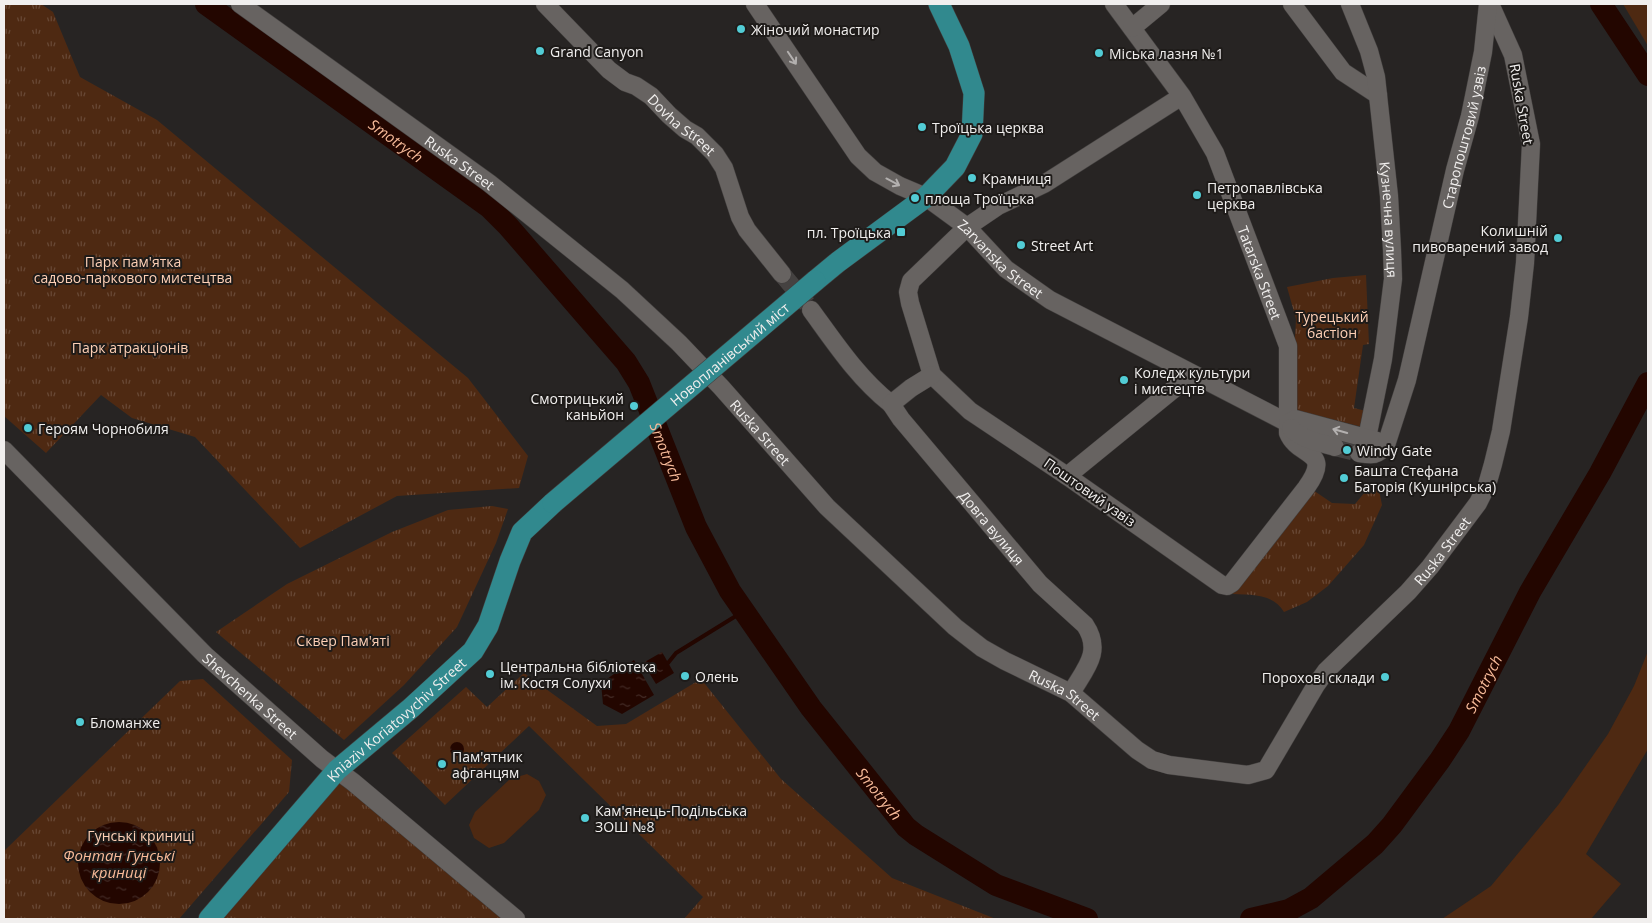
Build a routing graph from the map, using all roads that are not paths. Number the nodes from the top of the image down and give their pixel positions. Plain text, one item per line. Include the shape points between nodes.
1 (240, 4) edge
2 (545, 4) edge
3 (755, 4) edge
4 (939, 4) edge
5 (1114, 4) edge
6 (1160, 4) edge
7 (1292, 4) edge
8 (1350, 4) edge
9 (1489, 4) edge
10 (1132, 28) junction
11 (1378, 95) junction
12 (1182, 96) junction
13 (926, 197) junction
14 (967, 227) junction
15 (782, 274) tunnel mouth
16 (811, 310) tunnel mouth
17 (932, 375) junction
18 (1191, 375) junction
19 (891, 404) junction
20 (1288, 424) junction
21 (1363, 446) junction
22 (1335, 447) tunnel mouth
23 (4, 450) edge
24 (1067, 476) junction
25 (553, 503) joint
26 (1071, 693) junction
27 (337, 770) junction
28 (209, 919) edge
29 (516, 919) edge

1 - 26 street, Ruska Street via 490,183 622,290 679,343 827,507 955,627 1004,661
2 - 15 street, Dovha Street via 609,70 651,96 715,154 724,168 747,230
3 -> 13 street, Zarvanska Street via 866,166
4 - 13 main road, Новопланівський міст via 959,46 974,93 972,134 955,167
5 - 10 street, Tatarska Street
6 - 10 street
7 - 11 street via 1343,72
8 - 11 street, Кузнечна вулиця via 1373,64
9 - 21 street, Старопоштовий узвіз via 1470,116 1407,380 1386,445
9 - 26 street, Ruska Street via 1513,55 1531,144 1519,317 1499,439 1487,485 1478,503 1408,592 1326,671 1266,770 1248,775 1152,760
10 - 12 street, Tatarska Street
11 - 21 street, Кузнечна вулиця via 1393,279 1383,359
12 - 14 street, Поштовий узвіз via 1044,184 998,206
12 - 20 street, Tatarska Street via 1215,154 1288,346
13 - 14 street, Zarvanska Street
13 - 25 main road, Новопланівський міст, bridge via 838,262
14 - 17 street, Поштовий узвіз via 911,281 908,292
14 - 18 street, Zarvanska Street via 1006,269 1050,300
16 - 19 street via 853,367 878,395
17 - 19 street
17 - 24 street, Поштовий узвіз via 970,411
18 - 20 street, Zarvanska Street
18 - 24 street
19 - 26 street, Довга вулиця via 900,419 1040,584 1091,633 1094,648
21 -> 20 street via 1302,421 1295,419
20 - 22 street, Zarvanska Street via 1292,431
20 - 24 street, Поштовий узвіз via 1290,438 1313,456 1317,468 1306,488 1227,586
23 - 27 street, Shevchenka Street via 193,644
25 - 27 main road, Kniaziv Koriatovychiv Street via 522,532 488,626 473,651
27 - 28 main road, Kniaziv Koriatovychiv Street
27 - 29 street, Shevchenka Street

